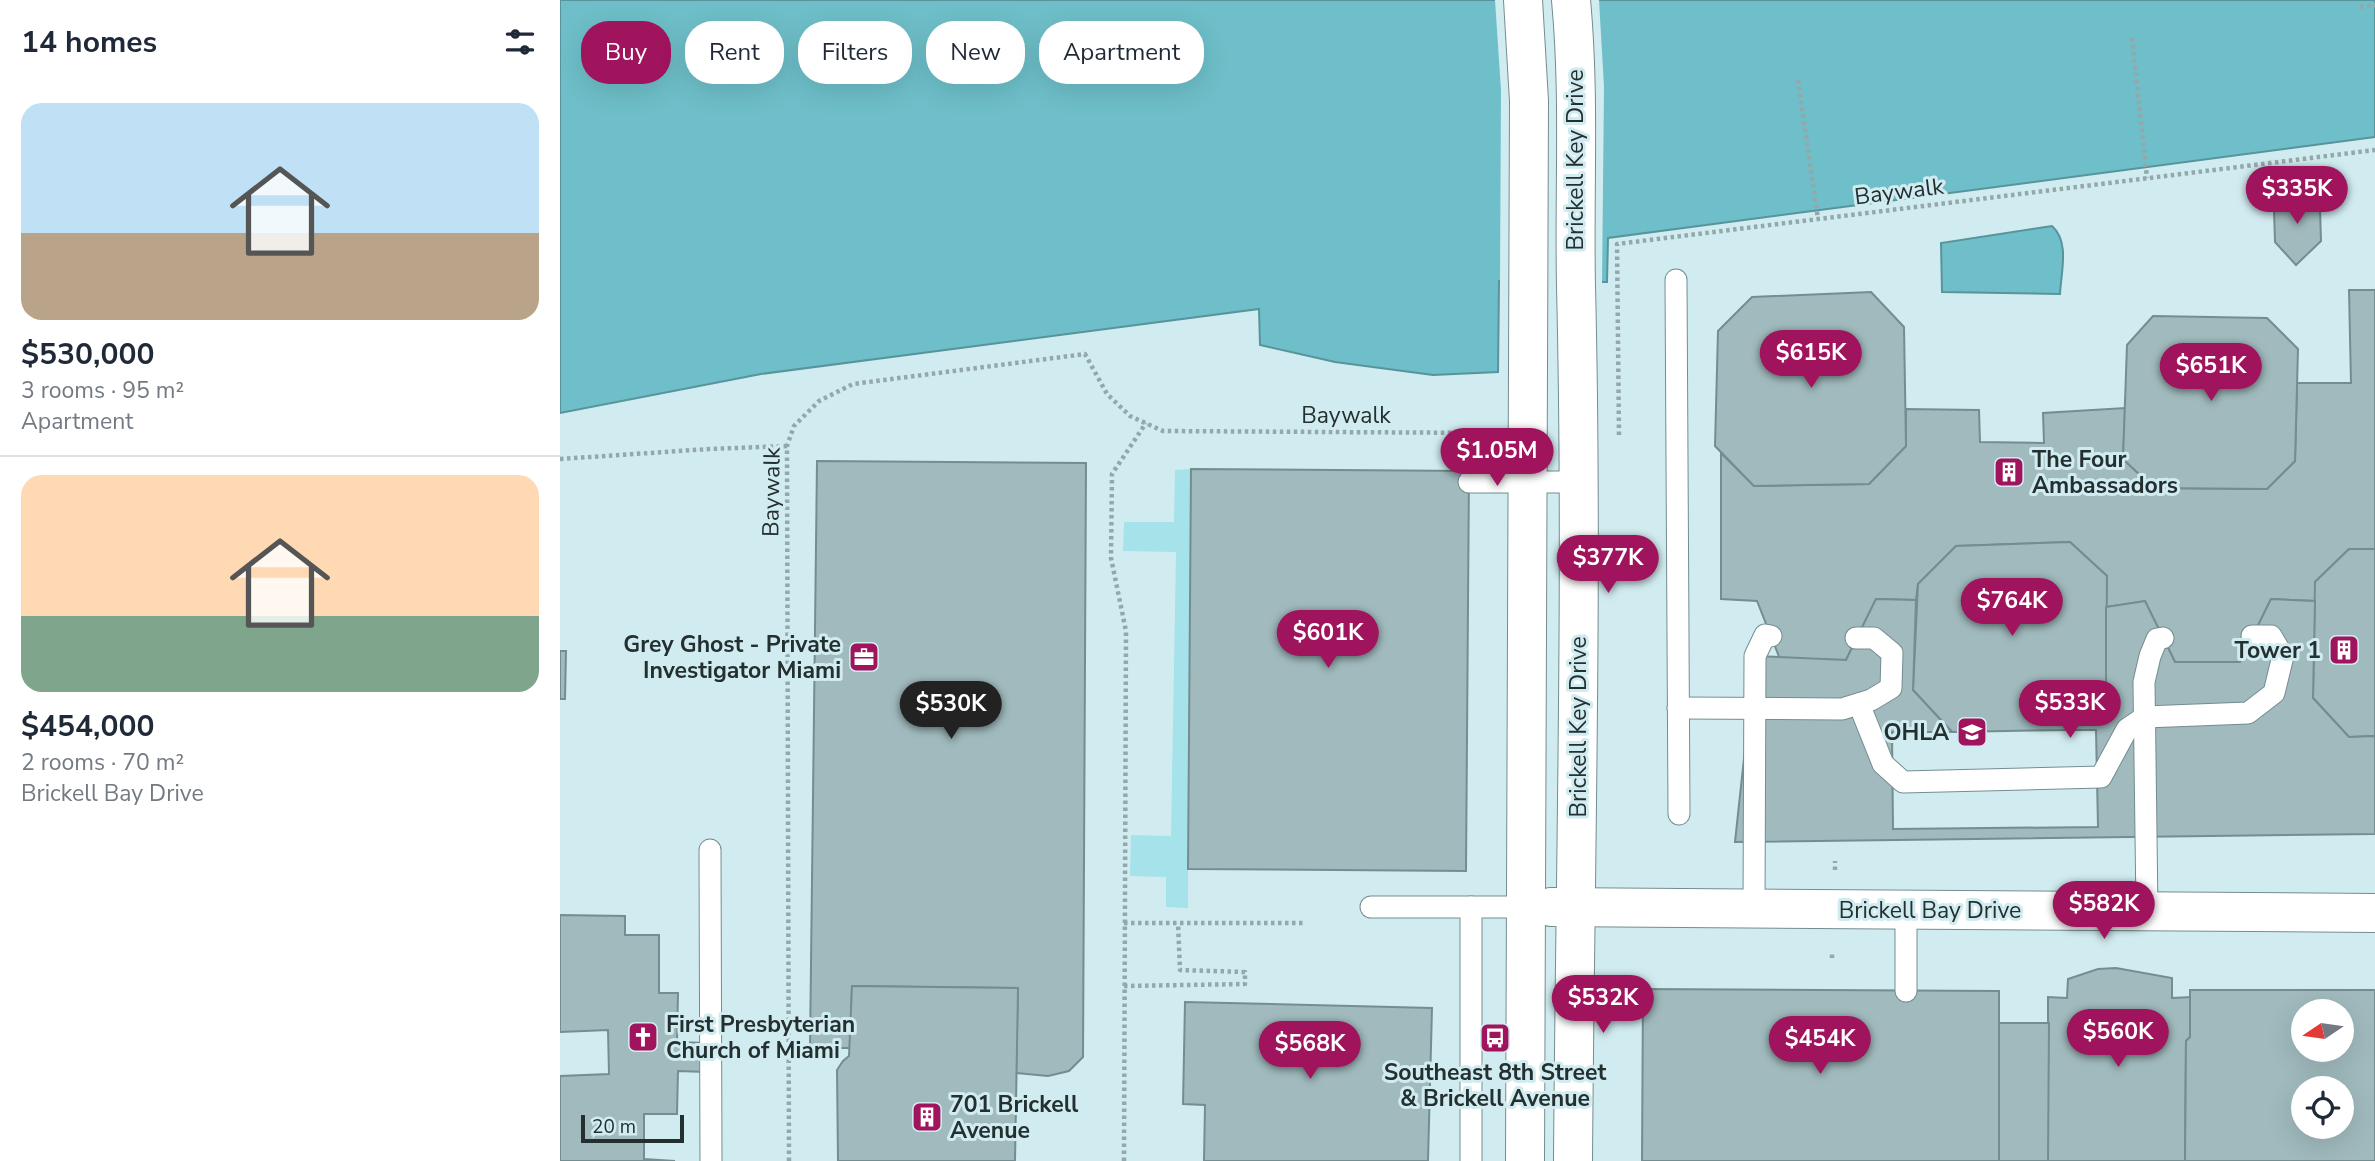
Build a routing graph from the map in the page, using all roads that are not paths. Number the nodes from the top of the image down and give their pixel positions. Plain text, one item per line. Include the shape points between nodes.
1 (1523, 0) edge
2 (1571, 0) edge
3 (1676, 280) dead end
4 (1469, 482) dead end
5 (1527, 482) junction
6 (1578, 482) junction
7 (1771, 636) dead end
8 (2252, 636) dead end
9 (1856, 638) dead end
10 (2163, 638) dead end
11 (1859, 704) junction
12 (1678, 708) junction
13 (1755, 708) junction
14 (2145, 717) junction
15 (1679, 814) dead end
16 (710, 850) dead end
17 (1371, 907) dead end
18 (1471, 907) junction
19 (1527, 907) junction
20 (1576, 907) junction
21 (1754, 908) junction
22 (1906, 911) junction
23 (2147, 911) junction
24 (2375, 913) edge
25 (1906, 991) dead end
26 (711, 1161) edge
27 (1471, 1161) edge
28 (1525, 1161) edge
29 (1573, 1161) edge

1 - 5 street, Brickell Key Drive via 1529,101
2 - 6 street, Brickell Key Drive via 1576,89
3 - 12 lane
4 - 5 lane
5 - 6 lane
5 - 19 street, Brickell Key Drive
6 - 20 street, Brickell Key Drive
7 - 13 lane via 1765,635 1755,656
8 - 14 lane via 2271,636 2283,656 2274,693 2248,713
9 - 11 lane via 1874,638 1892,653 1891,688
10 - 14 lane via 2157,639 2144,682
11 - 13 lane via 1842,709
11 - 14 lane via 1883,764 1903,782 2101,778 2127,729
12 - 13 lane
12 - 15 lane
13 - 21 lane
14 - 23 lane
16 - 26 lane
17 - 18 lane
18 - 19 lane
18 - 27 lane
19 - 20 street, Brickell Bay Drive
19 - 28 street, Brickell Key Drive
20 - 21 street, Brickell Bay Drive
20 - 29 street, Brickell Key Drive
21 - 22 street, Brickell Bay Drive
22 - 23 street, Brickell Bay Drive
22 - 25 lane
23 - 24 street, Brickell Bay Drive

